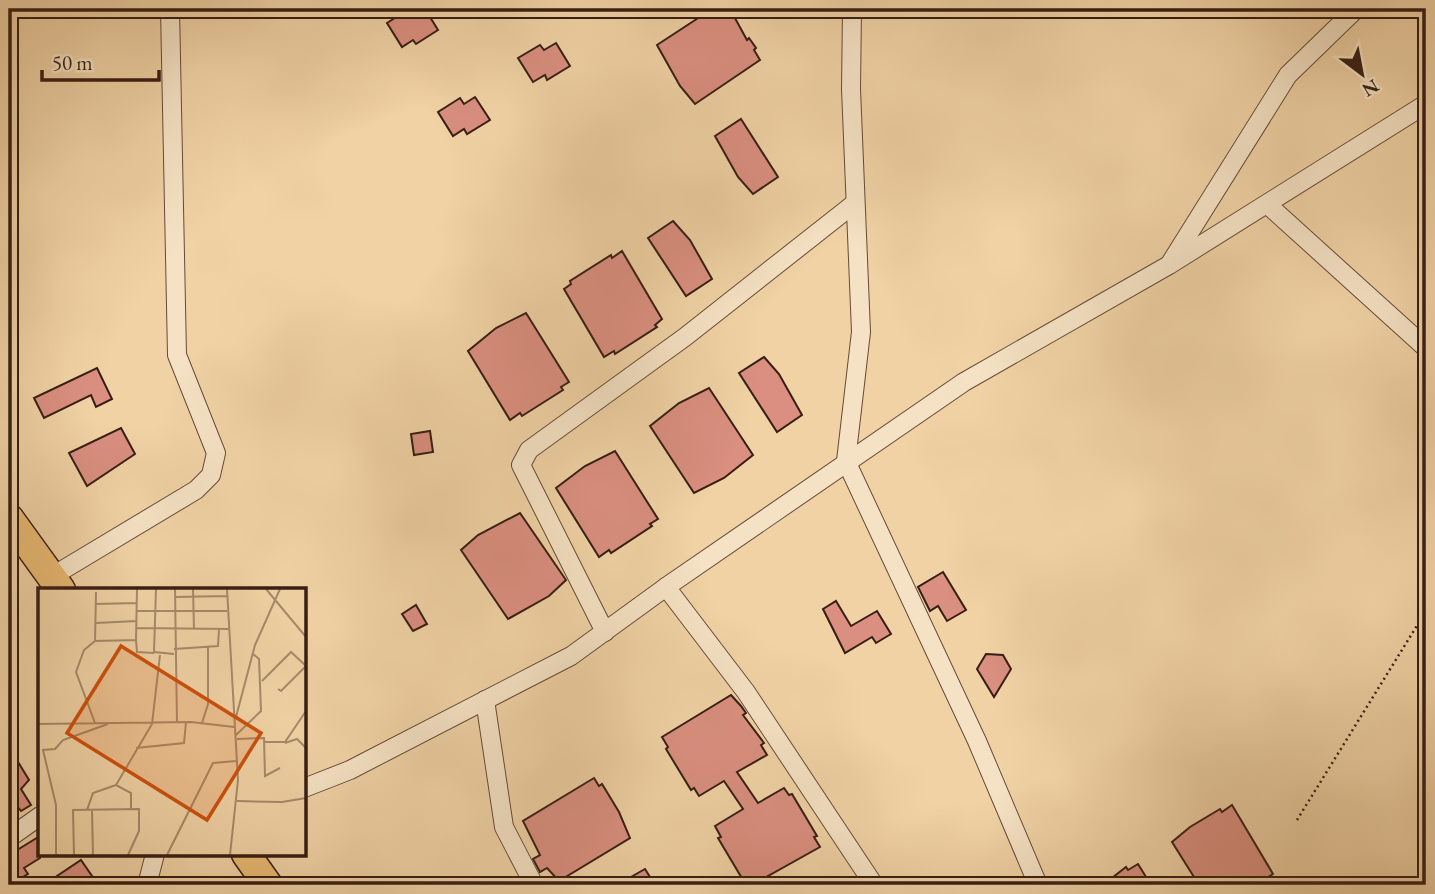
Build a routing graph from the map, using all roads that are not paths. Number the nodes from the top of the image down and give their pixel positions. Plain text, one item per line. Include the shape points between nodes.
1 (170, 9) edge
2 (852, 9) edge
3 (1356, 9) edge
4 (1426, 104) edge
5 (855, 203) junction
6 (1268, 205) junction
7 (1169, 265) junction
8 (1426, 348) edge
9 (846, 461) junction
10 (9, 518) edge
11 (56, 583) edge
12 (666, 587) junction
13 (605, 632) junction
14 (485, 700) junction
15 (306, 787) edge
16 (38, 817) edge
17 (9, 838) edge
18 (154, 856) edge
19 (250, 866) edge
20 (147, 885) edge
21 (268, 885) edge
22 (534, 885) edge
23 (874, 885) edge
24 (1038, 885) edge

1 - 11 street via 177,355 216,453 211,475 196,490
2 - 5 street
3 - 7 street via 1288,75
4 - 6 street
5 - 9 street via 861,332
5 - 13 street via 685,337 530,450 521,465
6 - 7 street
6 - 8 street
7 - 9 street via 964,382
9 - 12 street
9 - 24 street via 977,741
10 - 11 highway
12 - 13 street
12 - 23 street via 746,692
13 - 14 street via 571,656
14 - 15 street
14 - 22 street via 504,827
16 - 17 street
18 - 20 street
19 - 21 highway

